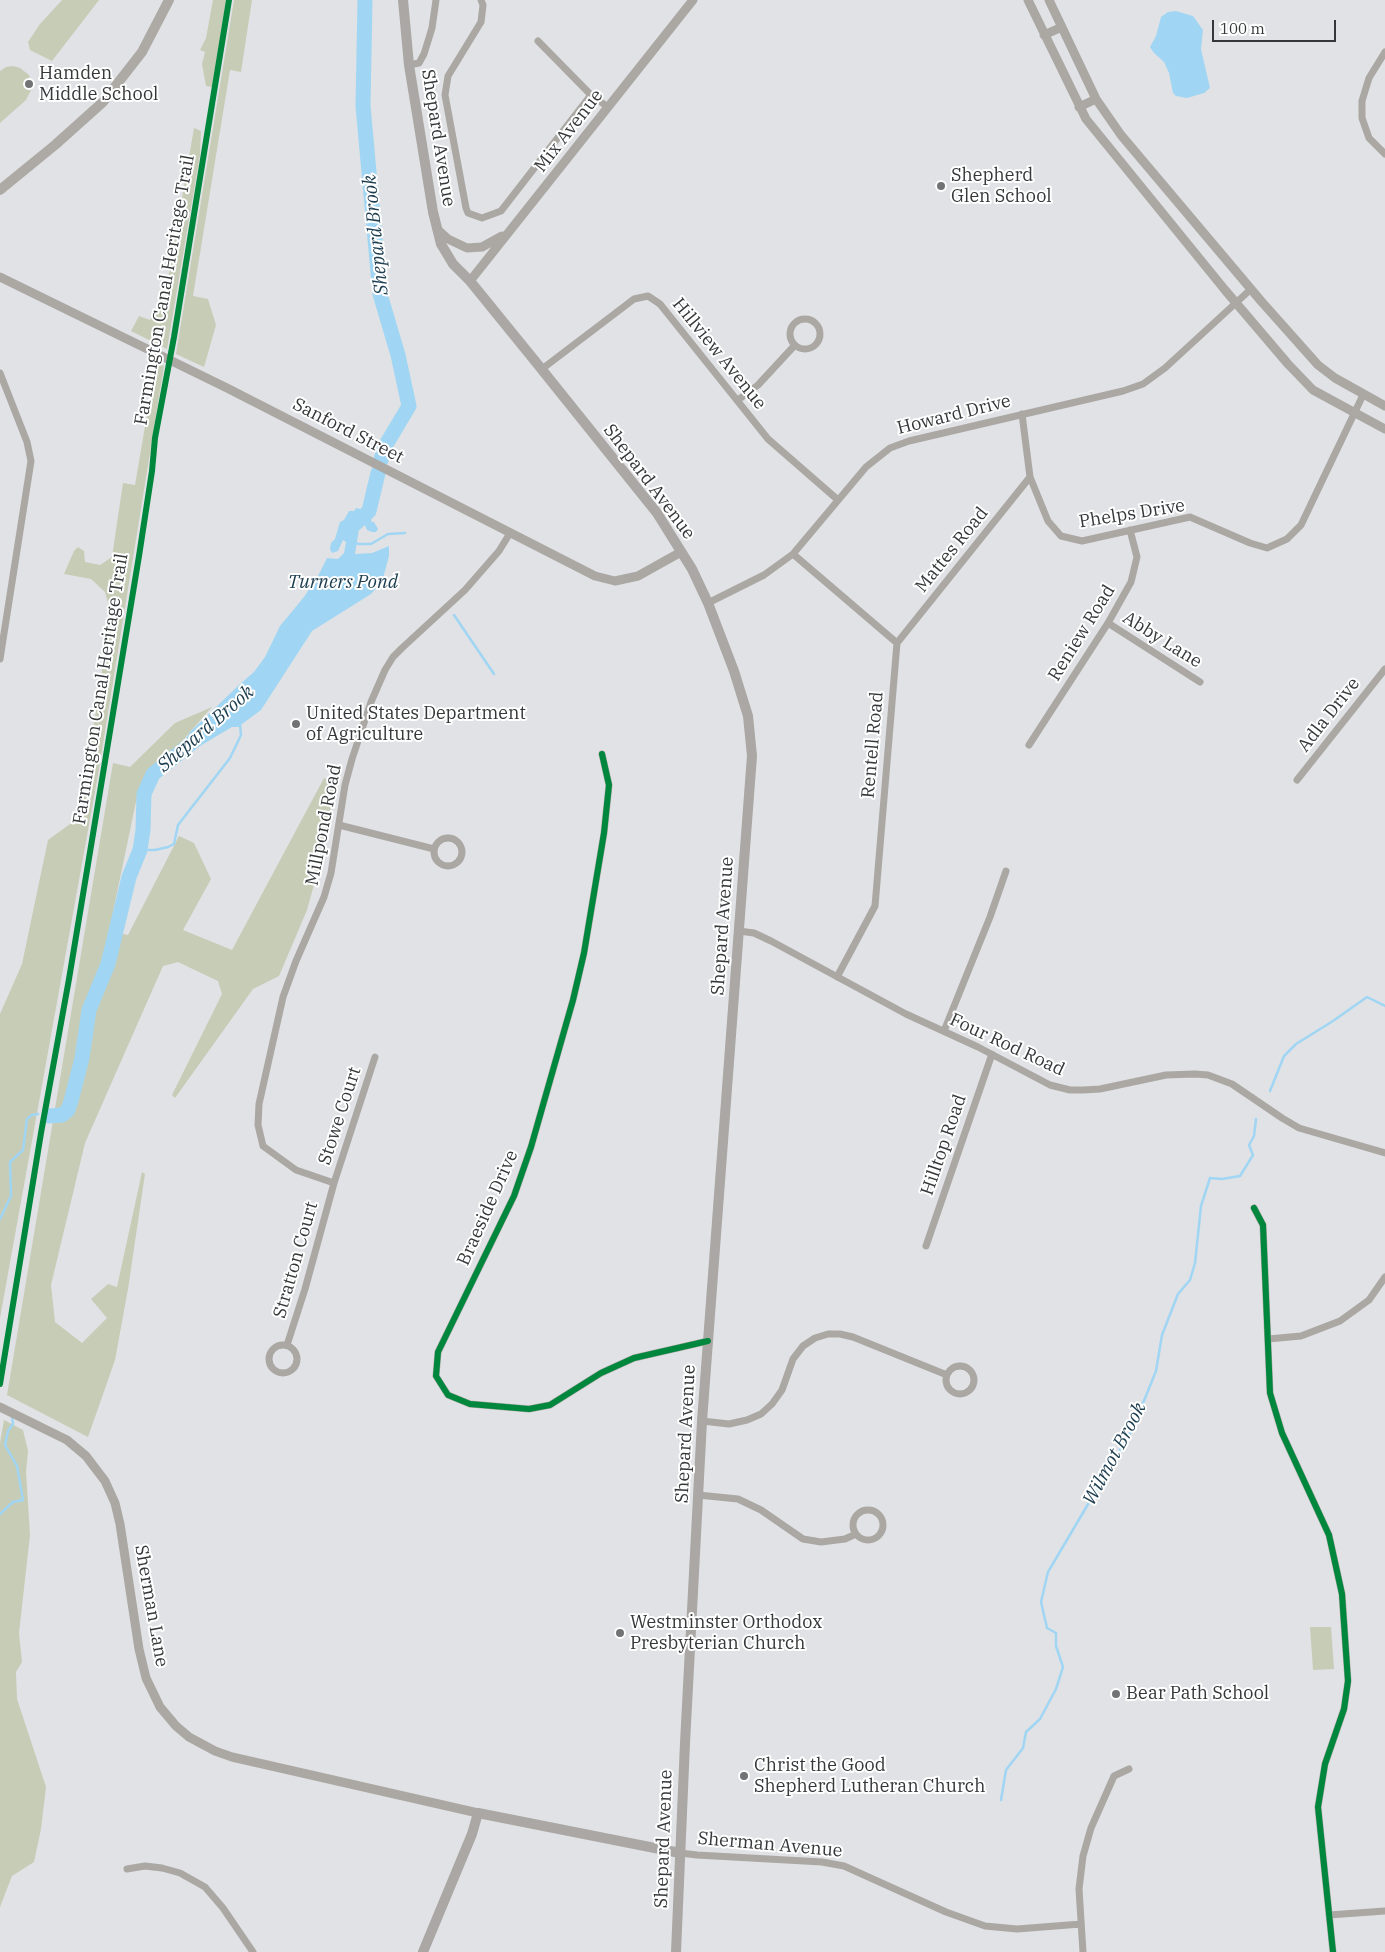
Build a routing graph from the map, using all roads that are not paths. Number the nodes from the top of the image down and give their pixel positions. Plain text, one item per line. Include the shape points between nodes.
1 (169, 0) edge
2 (403, 0) edge
3 (436, 0) edge
4 (481, 0) edge
5 (693, 0) edge
6 (1028, 0) edge
7 (1049, 0) edge
8 (1062, 28) junction
9 (1044, 35) junction
10 (538, 41) dead end
11 (1385, 52) edge
12 (409, 66) junction
13 (591, 95) junction
14 (1096, 99) junction
15 (608, 107) junction
16 (1079, 107) junction
17 (1385, 154) edge
18 (0, 190) edge
19 (513, 228) junction
20 (437, 229) junction
21 (0, 277) edge
22 (470, 281) junction
23 (1251, 289) junction
24 (1236, 304) junction
25 (795, 345) junction
26 (542, 369) junction
27 (0, 373) edge
28 (1363, 395) junction
29 (738, 400) junction
30 (1385, 406) edge
31 (1355, 413) junction
32 (1022, 414) junction
33 (1385, 429) edge
34 (1030, 477) junction
35 (838, 500) junction
36 (1130, 530) junction
37 (510, 533) junction
38 (681, 552) junction
39 (793, 554) junction
40 (708, 603) junction
41 (1108, 623) junction
42 (897, 642) junction
43 (0, 659) edge
44 (1385, 669) edge
45 (1200, 682) dead end
46 (1029, 745) dead end
47 (602, 754) dead end
48 (1297, 780) dead end
49 (339, 825) junction
50 (434, 849) junction
51 (1006, 871) dead end
52 (739, 931) junction
53 (837, 977) junction
54 (944, 1031) junction
55 (992, 1054) junction
56 (375, 1057) dead end
57 (1385, 1153) edge
58 (334, 1183) junction
59 (1254, 1208) dead end
60 (926, 1246) dead end
61 (1385, 1277) edge
62 (1268, 1339) junction
63 (708, 1341) junction
64 (287, 1345) junction
65 (947, 1375) dead end
66 (0, 1407) edge
67 (702, 1421) junction
68 (698, 1495) junction
69 (856, 1534) junction
70 (1129, 1769) dead end
71 (478, 1813) junction
72 (680, 1852) junction
73 (128, 1869) dead end
74 (1385, 1911) edge
75 (1329, 1915) junction
76 (1081, 1924) junction
77 (252, 1952) edge
78 (423, 1952) edge
79 (676, 1952) edge
80 (1083, 1952) edge
81 (1333, 1952) edge

1 - 18 main road via 142,52 103,102
2 - 12 main road, Shepard Avenue
3 - 12 street via 424,54 419,63
4 - 13 street via 484,5 480,22 448,76 444,95 468,213 482,218 501,211
5 - 15 street, Mix Avenue
6 - 9 street
7 - 8 street
8 - 9 street
8 - 14 street
9 - 16 street
10 - 13 street
11 - 17 street via 1369,78 1362,101 1362,118 1368,138
12 - 20 main road, Shepard Avenue
13 - 15 street
14 - 16 street
14 - 23 street via 1121,135
15 - 19 street, Mix Avenue
16 - 24 street via 1096,133
19 - 20 street via 482,247 472,248 448,239
19 - 22 street, Mix Avenue
20 - 22 main road, Shepard Avenue via 446,253
21 - 37 street, Sanford Street
22 - 26 main road, Shepard Avenue
23 - 24 street, Howard Drive
23 - 28 street via 1318,365
24 - 31 street via 1313,390
24 - 32 street, Howard Drive via 1144,384
25 - 25 street via 806,349 816,344 820,333 816,323 804,319 794,324 790,334
25 - 29 street via 758,385
26 - 29 street, Hillview Avenue via 634,299 648,296 660,304
26 - 38 main road, Shepard Avenue via 657,513
27 - 43 street via 27,442 31,461
28 - 30 street
28 - 31 street, Phelps Drive
29 - 35 street, Hillview Avenue via 768,439
31 - 33 street
31 - 36 street, Phelps Drive via 1300,525 1287,539 1267,548 1250,544 1190,517
32 - 34 street, Phelps Drive
32 - 35 street, Howard Drive via 890,448 866,466
34 - 36 street, Phelps Drive via 1048,521 1061,536 1082,541
34 - 42 street, Mattes Road
35 - 39 street, Howard Drive
36 - 41 street, Reniew Road via 1137,557 1132,582
37 - 38 street, Sanford Street via 595,576 615,581 638,576
37 - 49 street, Millpond Road via 499,551 465,590 402,648 384,670 352,760
38 - 40 main road, Shepard Avenue
39 - 40 street, Howard Drive via 764,575
39 - 42 street
40 - 52 main road, Shepard Avenue via 742,693 751,735
41 - 45 street, Abby Lane
41 - 46 street, Reniew Road
42 - 53 street, Rentell Road via 875,906
44 - 48 street, Adla Drive
47 - 63 street, Braeside Drive via 609,785 604,834 573,1000 514,1196 438,1352 436,1376 448,1394 470,1404 529,1409 550,1406 601,1373 634,1358
49 - 50 street
49 - 58 street, Millpond Road via 324,897 283,997 259,1104 258,1126 263,1146 278,1158 296,1170
50 - 50 street via 436,860 446,866 457,863 462,853 458,842 450,838 438,842
51 - 54 street
52 - 53 street, Four Rod Road via 763,937
52 - 63 main road, Shepard Avenue
53 - 54 street, Four Rod Road
54 - 55 street, Four Rod Road
55 - 57 street, Four Rod Road via 1050,1085 1070,1090 1100,1088 1173,1074 1208,1075 1232,1084 1299,1128
55 - 60 street, Hilltop Road
56 - 58 street, Stowe Court
58 - 64 street, Stratton Court
59 - 62 street via 1263,1225
61 - 62 street via 1369,1300 1340,1321 1300,1336
62 - 75 street via 1270,1393 1279,1425 1329,1535 1342,1594 1348,1681 1344,1710 1325,1764 1318,1807
63 - 67 main road, Shepard Avenue
64 - 64 street, Stratton Court via 274,1347 269,1355 270,1365 281,1373 290,1372 298,1360 296,1352
65 - 67 street via 853,1337 828,1334 803,1346 793,1359 782,1390 761,1414 729,1424
66 - 71 street, Sherman Lane via 66,1440 86,1456 110,1491 120,1524 142,1664 160,1707 176,1726 203,1745 232,1757
67 - 68 main road, Shepard Avenue
68 - 69 street via 738,1499 761,1510 803,1539 821,1542
68 - 72 main road, Shepard Avenue
69 - 69 street via 863,1540 876,1538 882,1532 882,1519 870,1510 860,1512 854,1520
70 - 76 street via 1114,1776 1088,1838 1079,1882
71 - 72 main road, Sherman Avenue
71 - 78 main road
72 - 76 street, Sherman Avenue via 844,1866 985,1926 1017,1930
72 - 79 main road, Shepard Avenue
73 - 77 street via 162,1868 180,1873 205,1887
74 - 75 street
75 - 81 street
76 - 80 street

